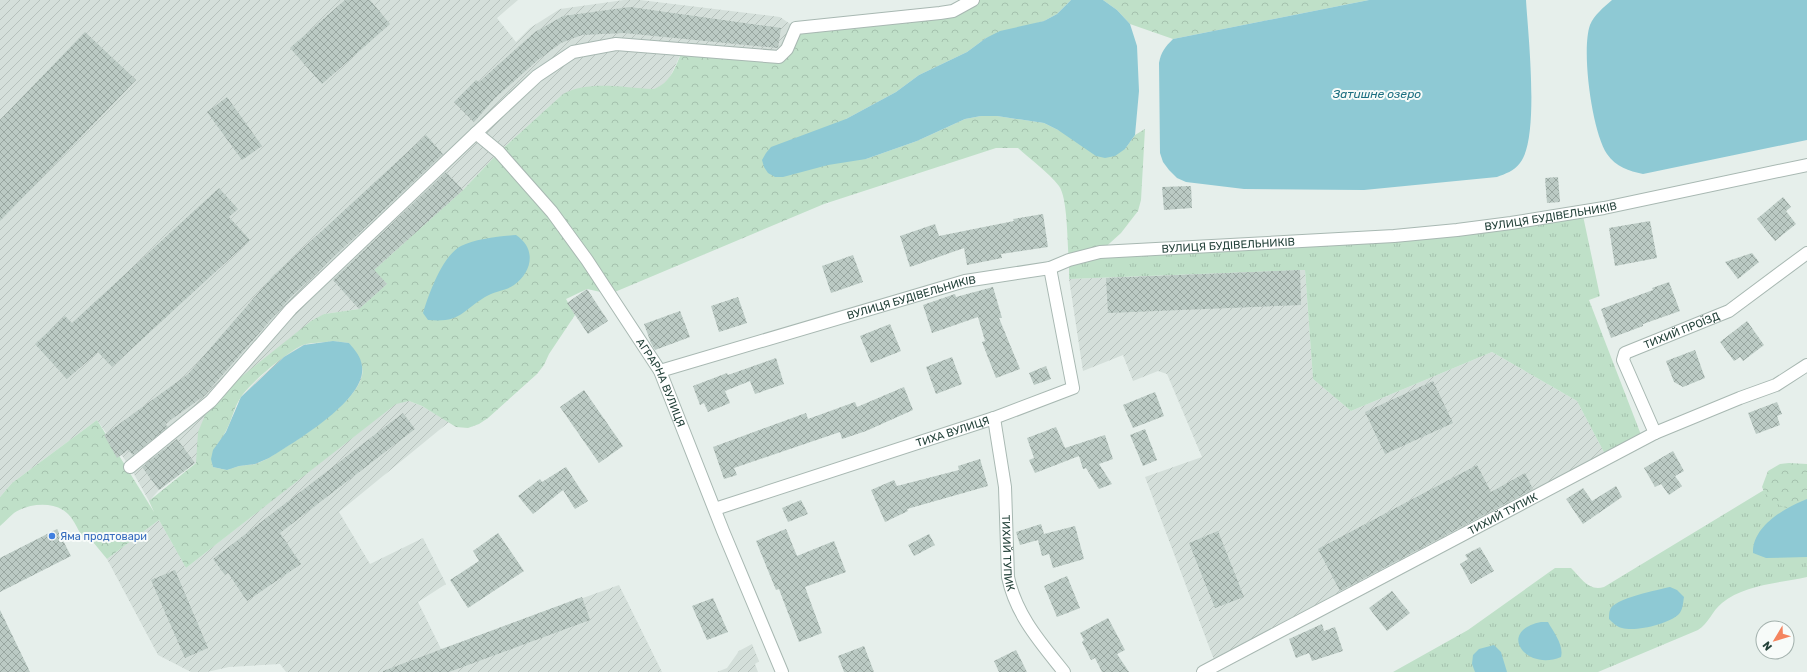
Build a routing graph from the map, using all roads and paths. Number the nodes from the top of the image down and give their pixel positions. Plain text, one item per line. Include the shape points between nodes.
1 (973, 0) edge
2 (476, 133) junction
3 (1807, 165) edge
4 (1807, 253) edge
5 (1050, 268) junction
6 (1807, 365) edge
7 (660, 371) junction
8 (994, 418) junction
9 (1655, 433) junction
10 (130, 467) dead end
11 (714, 509) junction
12 (782, 672) edge
13 (1064, 672) edge
14 (1203, 672) edge

1 - 2 street via 953,11 940,14 796,28 787,49 779,57 616,44 573,52 537,76
2 - 7 street, АГРАРНА ВУЛИЦЯ via 499,152 552,212
2 - 10 street via 291,309 211,401
3 - 5 street, ВУЛИЦЯ БУДІВЕЛЬНИКІВ via 1604,208 1511,223 1394,236 1100,252
4 - 9 street, ТИХИЙ ПРОЇЗД via 1729,311 1625,353 1623,360
5 - 7 street, ВУЛИЦЯ БУДІВЕЛЬНИКІВ via 965,281
5 - 8 street, ТИХА ВУЛИЦЯ via 1072,388
6 - 9 street, ТИХИЙ ТУПИК via 1776,385
7 - 11 street, АГРАРНА ВУЛИЦЯ
8 - 11 street, ТИХА ВУЛИЦЯ
8 - 13 street, ТИХИЙ ТУПИК via 1005,487 1010,588 1025,622
9 - 14 street, ТИХИЙ ТУПИК
11 - 12 street, АГРАРНА ВУЛИЦЯ

